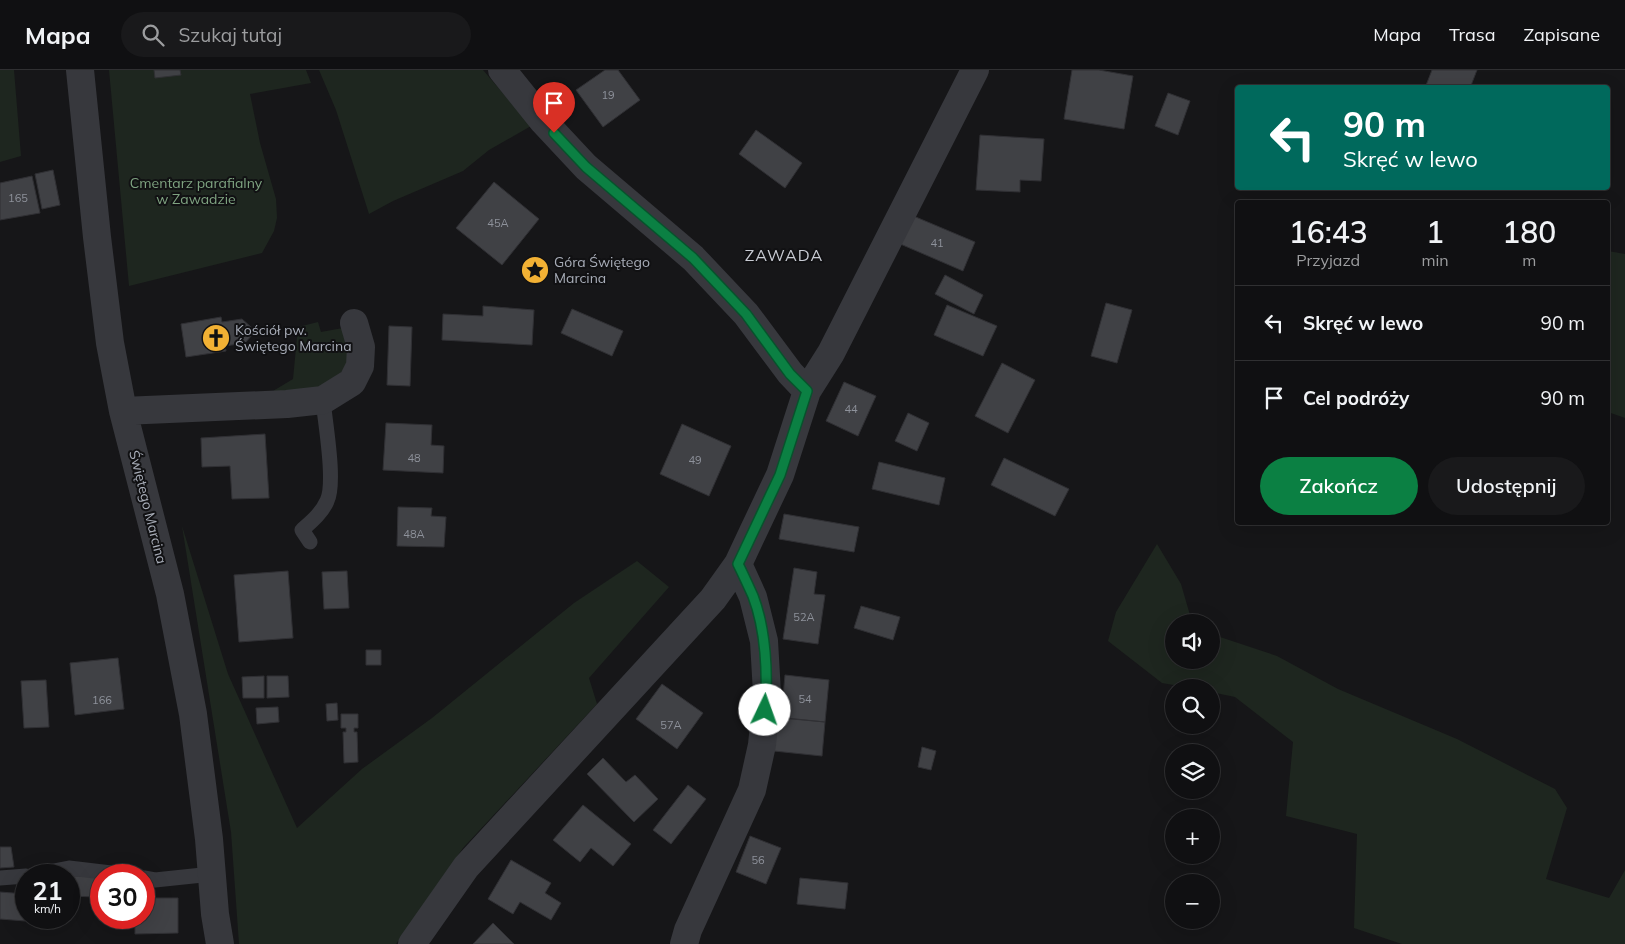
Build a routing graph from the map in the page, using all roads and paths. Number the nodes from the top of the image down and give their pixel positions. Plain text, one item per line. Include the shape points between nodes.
1 (80, 70) edge
2 (502, 70) edge
3 (975, 70) edge
4 (354, 323) dead end
5 (807, 391) junction
6 (323, 400) junction
7 (123, 411) junction
8 (310, 542) dead end
9 (738, 564) junction
10 (212, 874) junction
11 (15, 877) edge
12 (0, 878) edge
13 (155, 880) edge
14 (220, 944) edge
15 (412, 944) edge
16 (684, 944) edge

1 - 7 street, Świętego Marcina via 110,343
2 - 5 street via 586,167 693,258 746,314 790,374
3 - 5 street via 831,353
4 - 6 street via 361,346 360,366 352,382
5 - 9 street via 780,475
6 - 7 street
6 - 8 lane via 330,478 328,500 302,530
7 - 10 street, Świętego Marcina via 170,594 192,705
9 - 15 street via 706,606 466,866
9 - 16 street via 753,597 764,641 766,694 762,744 752,790
10 - 13 lane
10 - 14 street, Świętego Marcina via 214,914
11 - 12 lane

